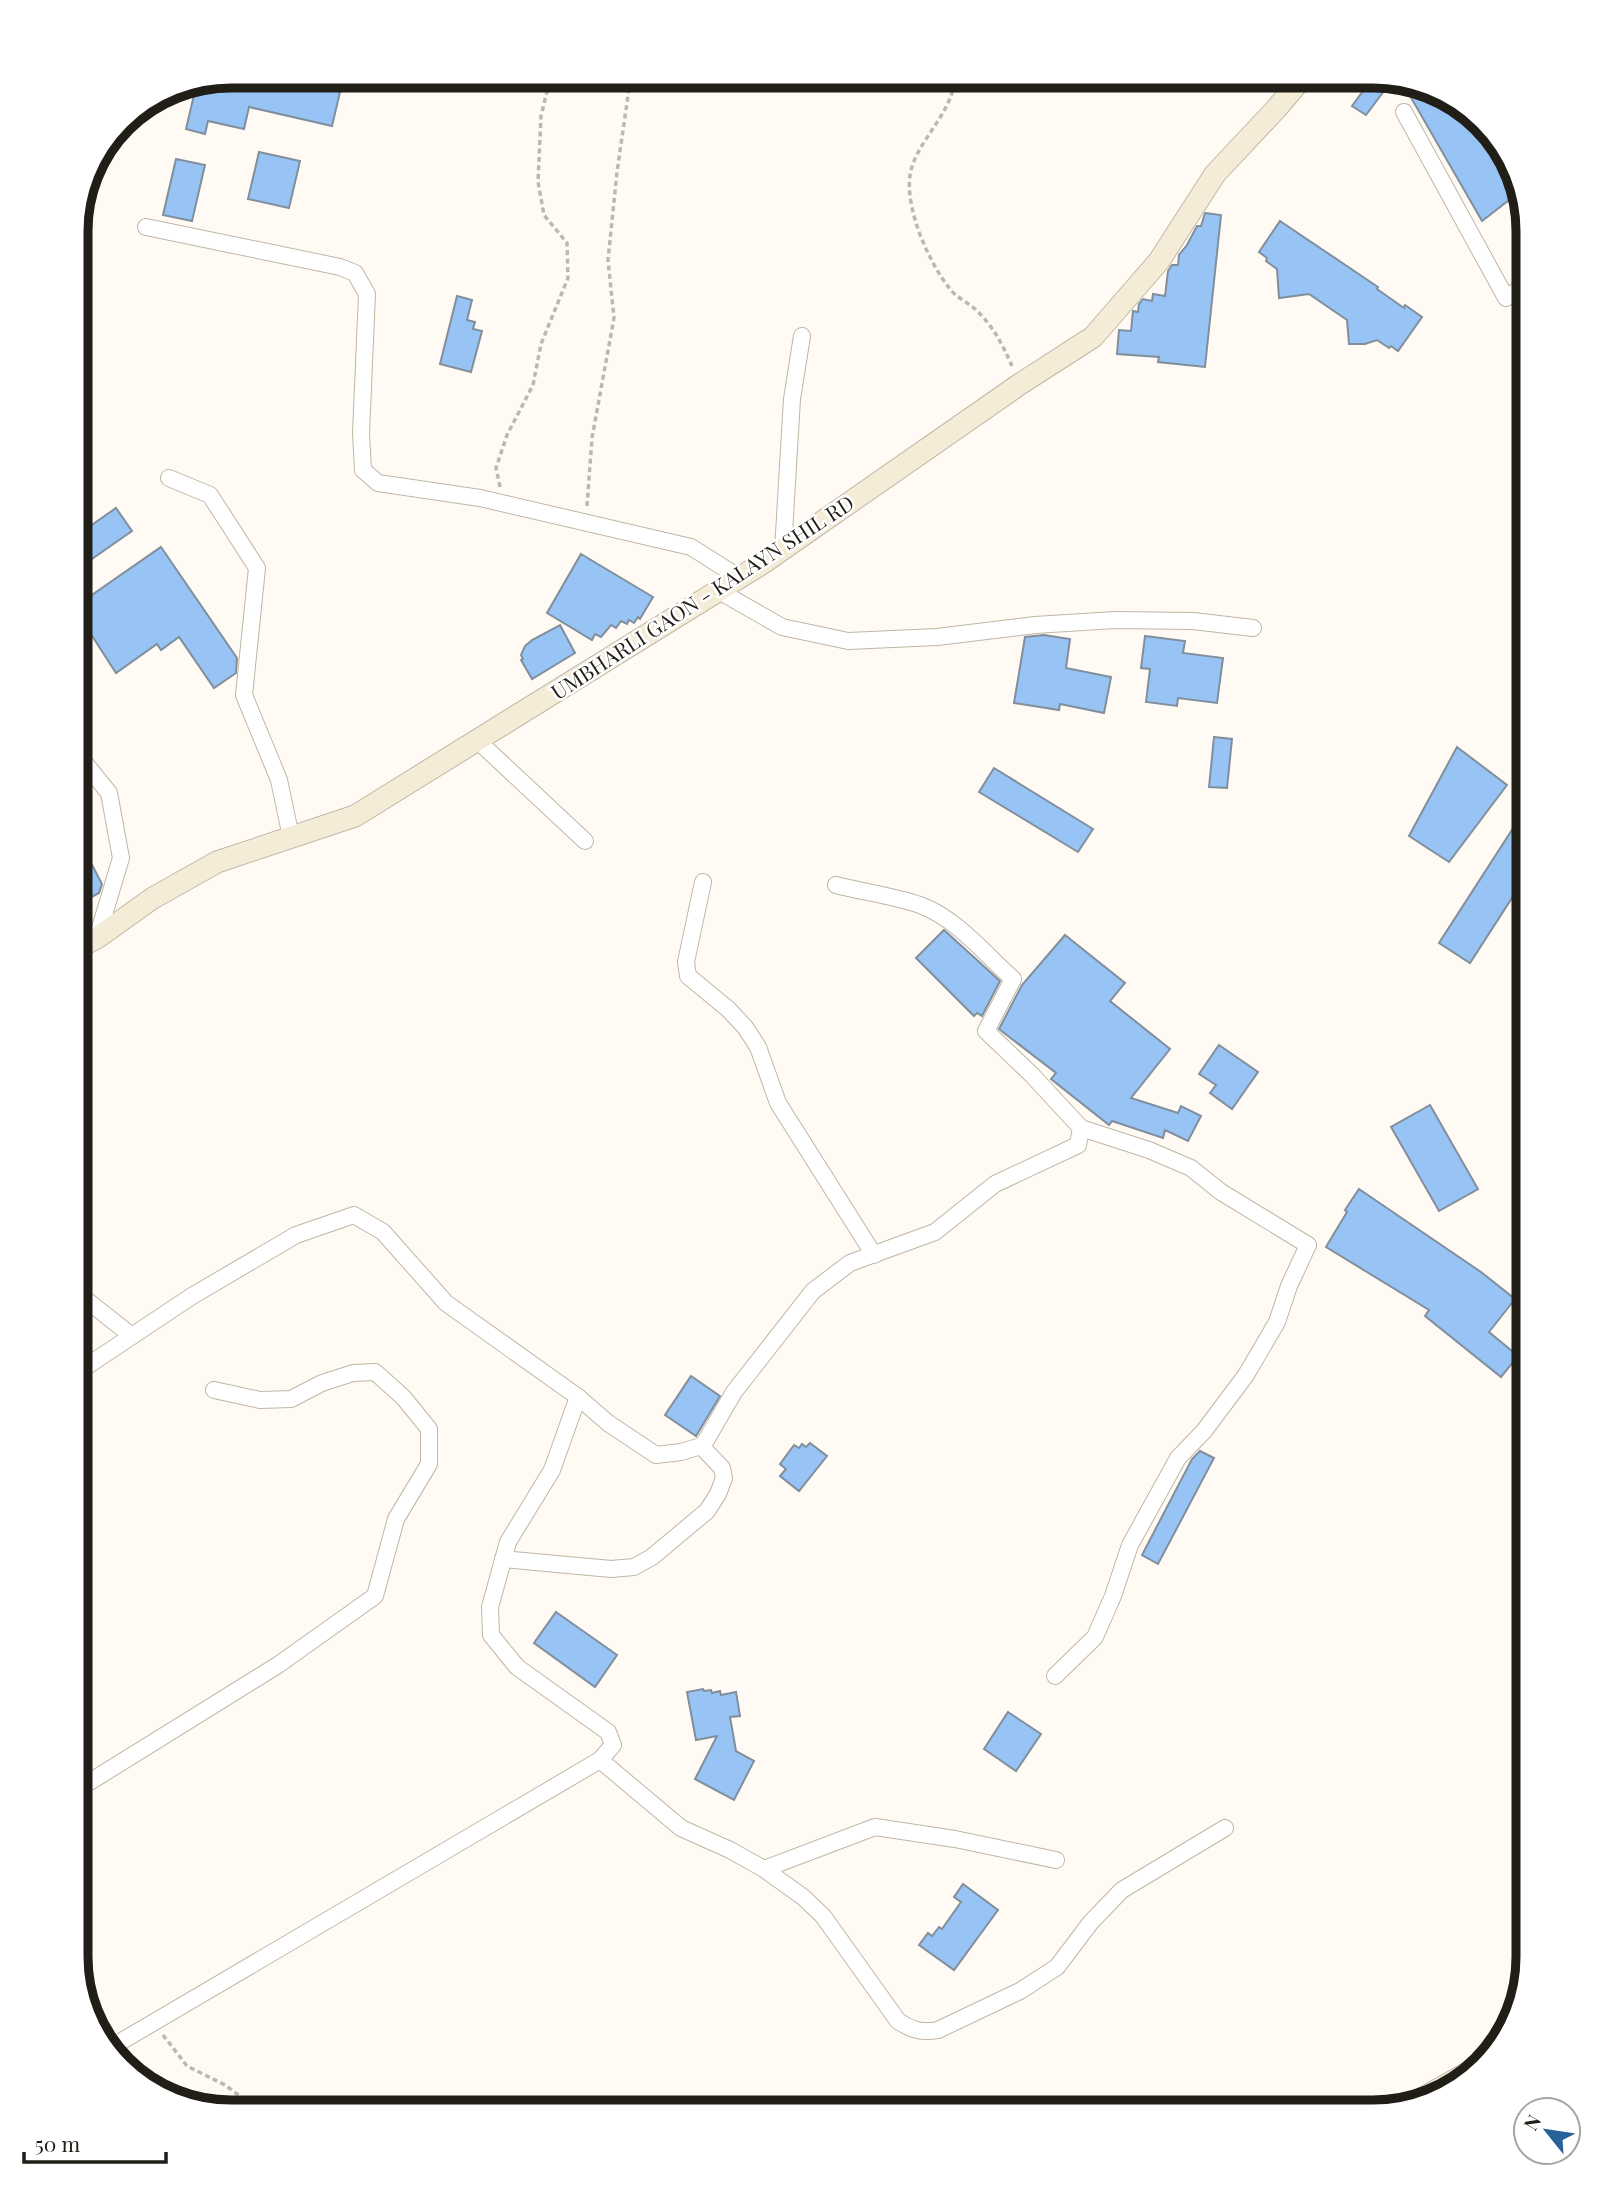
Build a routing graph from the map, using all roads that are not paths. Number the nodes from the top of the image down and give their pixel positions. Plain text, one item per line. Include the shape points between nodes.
1 (1294, 88) edge
2 (1405, 112) dead end
3 (146, 227) dead end
4 (1516, 291) edge
5 (802, 337) dead end
6 (169, 478) dead end
7 (783, 550) junction
8 (740, 578) junction
9 (719, 591) junction
10 (1253, 628) dead end
11 (478, 741) junction
12 (88, 768) edge
13 (291, 837) junction
14 (585, 841) dead end
15 (703, 882) dead end
16 (836, 885) dead end
17 (97, 938) junction
18 (88, 942) edge
19 (1081, 1128) junction
20 (874, 1255) junction
21 (88, 1301) edge
22 (132, 1336) junction
23 (88, 1365) edge
24 (214, 1390) dead end
25 (578, 1397) junction
26 (701, 1446) junction
27 (503, 1559) junction
28 (1055, 1676) dead end
29 (600, 1760) junction
30 (88, 1783) edge
31 (1225, 1828) dead end
32 (1056, 1860) dead end
33 (764, 1869) junction
34 (117, 2044) edge

1 - 7 street, UMBHARLI GAON - KALAYN SHIL RD via 1215,174 1159,261 1093,337
2 - 4 street via 1506,298
3 - 8 street via 355,273 367,295 363,470 378,483 504,503 691,547
5 - 7 street via 792,399
6 - 13 street via 210,495 257,568 244,695 279,780
7 - 8 street, UMBHARLI GAON - KALAYN SHIL RD
8 - 9 street, UMBHARLI GAON - KALAYN SHIL RD
9 - 10 street via 782,627 848,641 1115,621 1193,621
9 - 11 street, UMBHARLI GAON - KALAYN SHIL RD
11 - 13 street, UMBHARLI GAON - KALAYN SHIL RD via 355,816
11 - 14 street
12 - 17 street via 108,793 121,859
13 - 17 street, UMBHARLI GAON - KALAYN SHIL RD via 218,862 153,898
15 - 20 street via 686,962 688,976 745,1027 758,1047 778,1103
16 - 19 street via 921,905 949,922 1013,979 986,1031
17 - 18 street, UMBHARLI GAON - KALAYN SHIL RD
19 - 20 street via 1078,1145 995,1184 935,1232
19 - 28 street via 1191,1168 1230,1198 1308,1245 1278,1322 1247,1375 1178,1458 1130,1545 1095,1637
20 - 26 street via 850,1263 813,1291 734,1392
21 - 22 street
22 - 23 street
22 - 25 street via 296,1235 354,1215 383,1232 446,1303
24 - 30 street via 260,1400 291,1399 353,1373 375,1372 429,1429 429,1464 396,1519 375,1596 278,1665
25 - 26 street via 656,1455
25 - 27 street via 552,1471 508,1542
26 - 27 street via 722,1468 718,1494 707,1511 652,1557 634,1567 611,1570
27 - 29 street via 490,1607 491,1635 517,1667 608,1732 613,1745
29 - 33 street via 681,1828
29 - 34 street
31 - 33 street via 1122,1890 1057,1967 1020,1991 925,2032 898,2021 822,1916
32 - 33 street via 875,1827

